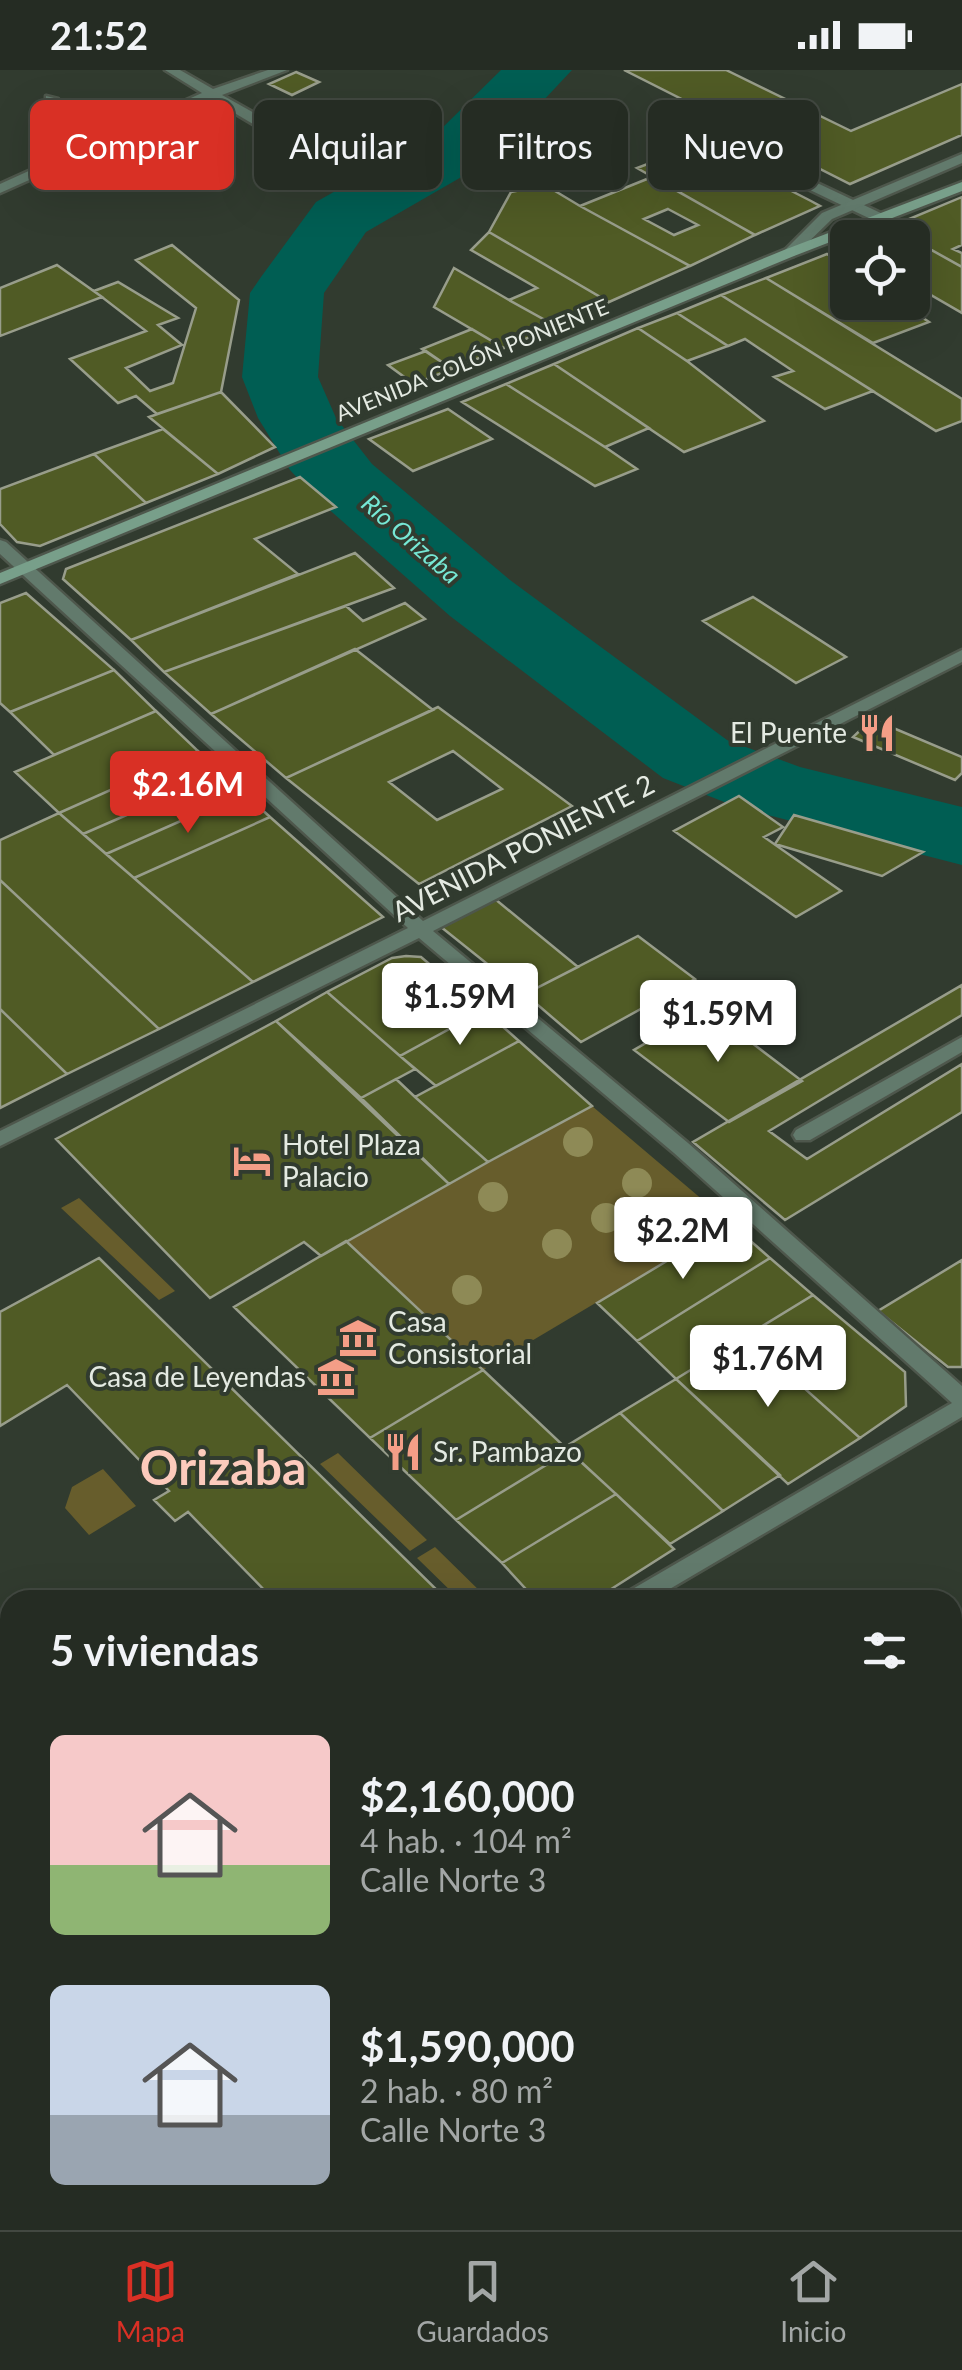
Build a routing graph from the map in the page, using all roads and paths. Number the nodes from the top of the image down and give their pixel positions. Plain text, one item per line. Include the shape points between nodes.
1 (172, 70) edge
2 (281, 70) edge
3 (211, 94) junction
4 (197, 100) edge
5 (254, 119) edge
6 (962, 158) edge
7 (30, 175) edge
8 (962, 186) edge
9 (819, 188) edge
10 (0, 189) edge
11 (853, 204) junction
12 (882, 219) junction
13 (789, 253) junction
14 (0, 545) edge
15 (26, 568) junction
16 (0, 578) edge
17 (962, 655) edge
18 (421, 930) junction
19 (962, 1043) edge
20 (803, 1135) dead end
21 (0, 1140) edge
22 (962, 1403) edge
23 (649, 1590) edge

1 - 3 street
2 - 3 street
3 - 4 street
3 - 5 street
6 - 11 street
7 - 10 street
8 - 12 street, AVENIDA COLÓN PONIENTE
9 - 11 street
11 - 12 street
11 - 13 street via 827,216
12 - 13 street, AVENIDA COLÓN PONIENTE
13 - 15 street, AVENIDA COLÓN PONIENTE
14 - 15 street
15 - 16 street, AVENIDA COLÓN PONIENTE
15 - 18 street
17 - 18 street, AVENIDA PONIENTE 2
18 - 21 street, AVENIDA PONIENTE 2
18 - 22 street via 681,1148
19 - 20 street
22 - 23 street

